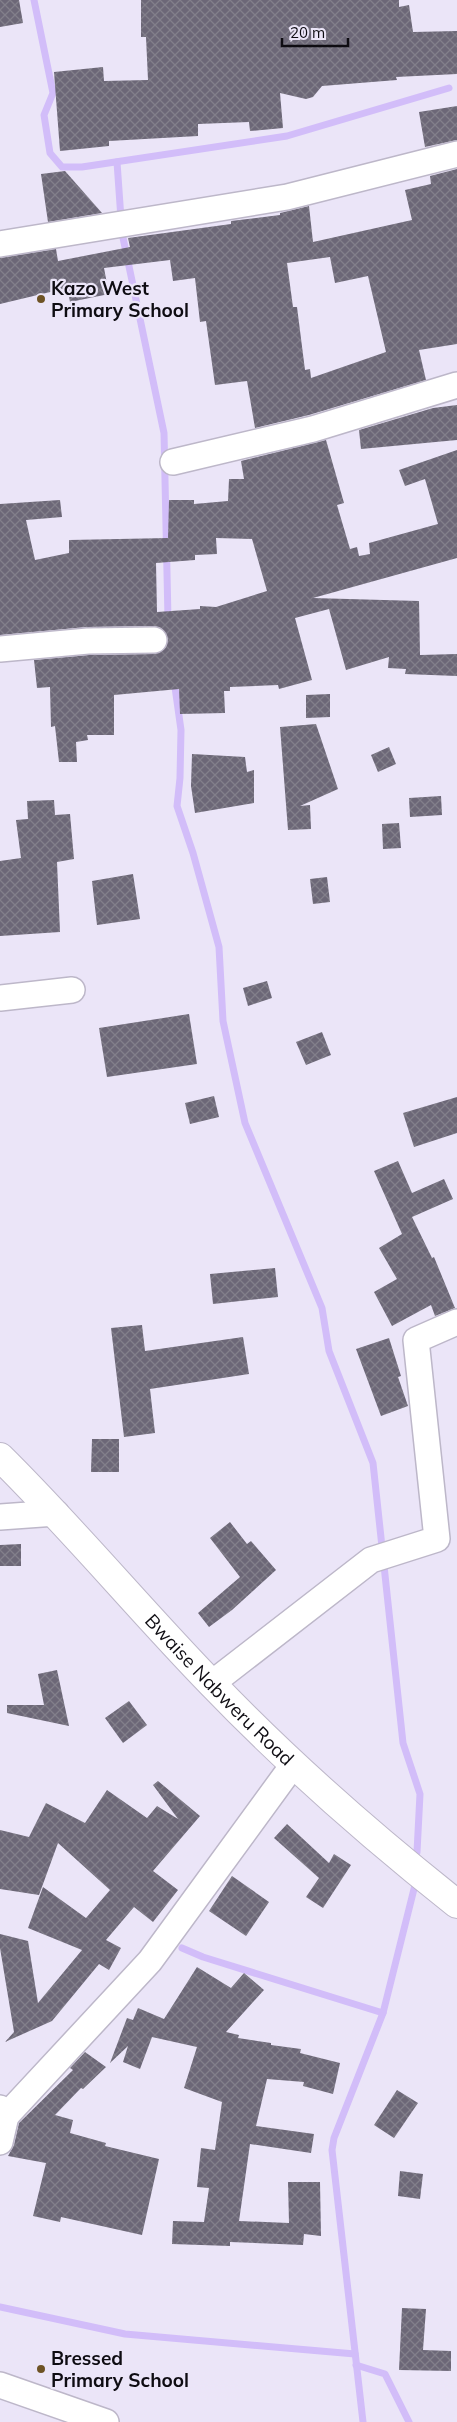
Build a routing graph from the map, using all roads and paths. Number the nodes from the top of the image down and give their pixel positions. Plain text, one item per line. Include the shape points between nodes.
1 (457, 154) edge
2 (0, 244) edge
3 (457, 385) edge
4 (173, 462) dead end
5 (154, 640) dead end
6 (0, 649) edge
7 (72, 990) dead end
8 (0, 998) edge
9 (457, 1322) edge
10 (0, 1457) edge
11 (56, 1513) junction
12 (0, 1516) edge
13 (211, 1684) junction
14 (293, 1764) junction
15 (457, 1904) edge
16 (3, 2112) edge
17 (0, 2142) edge
18 (0, 2385) edge
19 (106, 2422) edge

1 - 2 street via 287,197
3 - 4 street via 313,429
5 - 6 street via 88,641
7 - 8 street
9 - 13 street via 416,1340 437,1539 371,1560
10 - 11 main road, Bwaise Nabweru Road
11 - 12 street
11 - 13 main road, Bwaise Nabweru Road
13 - 14 main road, Bwaise Nabweru Road
14 - 15 main road, Bwaise Nabweru Road via 399,1858
14 - 16 street via 150,1961
16 - 17 street
18 - 19 street

